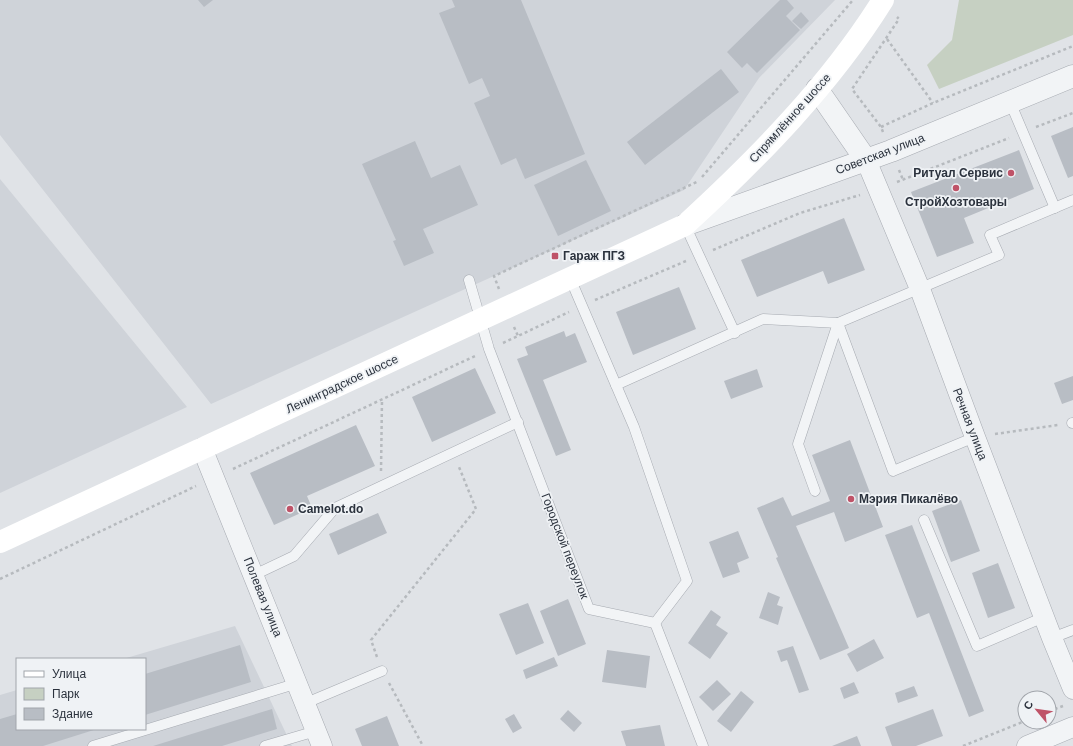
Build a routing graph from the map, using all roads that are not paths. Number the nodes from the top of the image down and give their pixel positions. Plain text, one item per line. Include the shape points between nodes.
1 (883, 0) edge
2 (1073, 76) edge
3 (817, 89) junction
4 (1010, 102) junction
5 (866, 160) junction
6 (1073, 200) edge
7 (1055, 208) junction
8 (685, 225) junction
9 (570, 278) junction
10 (469, 280) dead end
11 (920, 289) junction
12 (482, 320) junction
13 (838, 323) junction
14 (735, 332) junction
15 (616, 384) junction
16 (518, 422) junction
17 (975, 437) junction
18 (202, 448) junction
19 (815, 491) dead end
20 (924, 520) dead end
21 (0, 542) edge
22 (254, 575) junction
23 (1044, 618) junction
24 (655, 623) junction
25 (1073, 630) edge
26 (1052, 638) junction
27 (382, 671) road end
28 (298, 683) junction
29 (1073, 689) edge
30 (306, 703) junction
31 (1073, 727) edge
32 (145, 730) edge
33 (146, 730) edge
34 (319, 738) edge
35 (93, 746) edge
36 (265, 746) edge
37 (703, 746) edge
38 (1027, 746) edge

1 - 3 main road, Спрямлённое шоссе via 849,51
2 - 4 street, Советская улица
3 - 5 street
3 - 8 main road, Спрямлённое шоссе via 789,122
4 - 5 street, Советская улица
4 - 7 lane
5 - 8 street, Советская улица
5 - 11 street, Речная улица
6 - 7 lane
7 - 11 lane via 990,235 999,255
8 - 9 main road, Ленинградское шоссе
8 - 14 lane
9 - 12 main road, Ленинградское шоссе
9 - 15 lane
10 - 12 lane
11 - 13 lane
11 - 17 street, Речная улица
12 - 16 lane via 489,349
12 - 18 main road, Ленинградское шоссе
13 - 14 lane via 763,319
13 - 17 lane via 893,471
13 - 19 lane via 798,444
14 - 15 lane
15 - 24 lane via 634,428 687,581
16 - 22 lane via 335,508 294,556
16 - 24 lane, Городской переулок via 589,609
17 - 23 street, Речная улица
18 - 21 main road, Ленинградское шоссе
18 - 22 street, Полевая улица
20 - 23 lane via 977,646
22 - 28 street, Полевая улица
23 - 26 street, Речная улица
24 - 37 lane
25 - 26 lane
26 - 29 street, Речная улица
27 - 30 lane
28 - 30 street, Полевая улица
28 - 33 lane
30 - 34 street, Полевая улица
31 - 38 street
32 - 35 lane
34 - 36 lane

